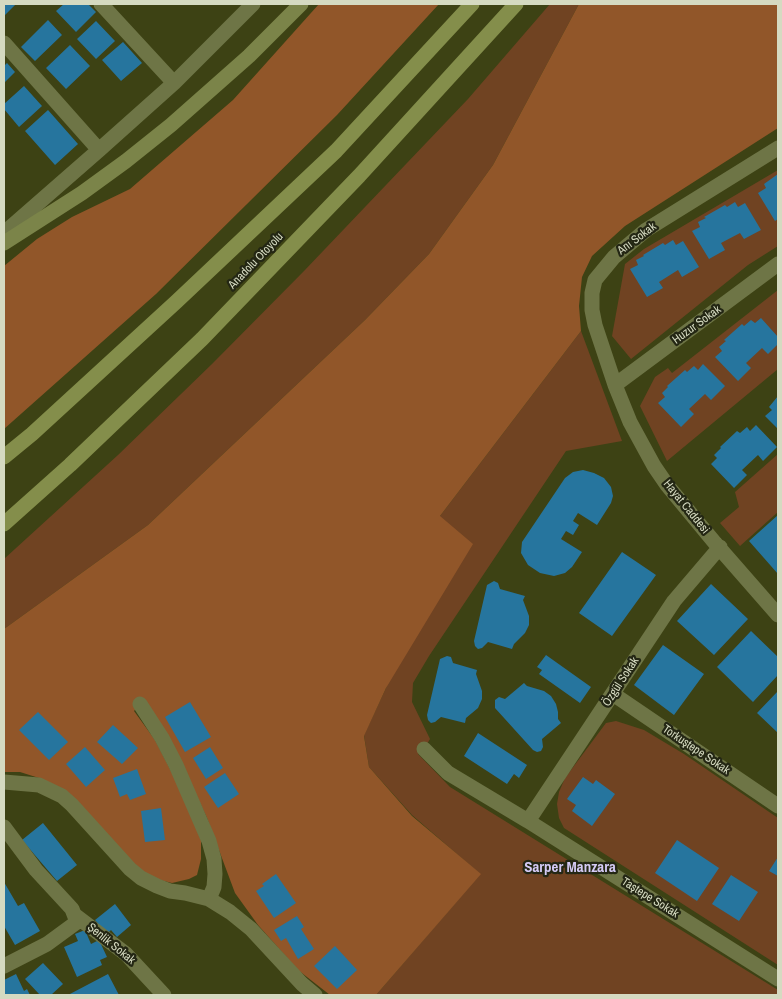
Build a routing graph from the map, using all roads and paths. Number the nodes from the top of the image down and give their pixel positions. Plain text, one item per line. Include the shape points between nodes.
1 (102, 4) edge
2 (253, 4) edge
3 (301, 4) edge
4 (472, 4) edge
5 (516, 4) edge
6 (4, 43) edge
7 (174, 83) junction
8 (778, 148) edge
9 (100, 150) junction
10 (4, 233) edge
11 (4, 243) edge
12 (778, 264) edge
13 (615, 385) junction
14 (4, 457) edge
15 (4, 524) edge
16 (720, 547) junction
17 (778, 615) edge
18 (614, 694) junction
19 (140, 704) dead end
20 (424, 749) dead end
21 (4, 782) edge
22 (778, 806) edge
23 (528, 821) junction
24 (4, 826) edge
25 (209, 899) junction
26 (76, 916) junction
27 (4, 966) edge
28 (778, 979) edge
29 (164, 995) edge
30 (315, 995) edge

1 - 7 street
2 - 7 street
3 - 11 main road via 243,62 171,125 82,193
4 - 14 highway, Anadolu Otoyolu via 336,151 176,302
5 - 15 highway, Anadolu Otoyolu via 202,339
6 - 9 street
7 - 9 street
8 - 13 street, Anı Sokak via 646,230 614,257 595,280 592,310
9 - 10 street
12 - 13 street, Huzur Sokak
13 - 16 street, Hayat Caddesi via 630,422 654,466
16 - 17 street, Hayat Caddesi
16 - 18 street, Özgül Sokak via 674,601
18 - 22 street, Torkuştepe Sokak
18 - 23 street, Özgül Sokak
19 - 25 street via 173,759 209,841 216,874
20 - 23 street, Taştepe Sokak via 448,773
21 - 25 street via 39,785 52,791 72,805 141,878 170,891
23 - 28 street, Taştepe Sokak
24 - 26 street, Şenlik Sokak
25 - 30 street via 251,929
26 - 27 street via 77,922 66,931
26 - 29 street, Şenlik Sokak via 126,954

